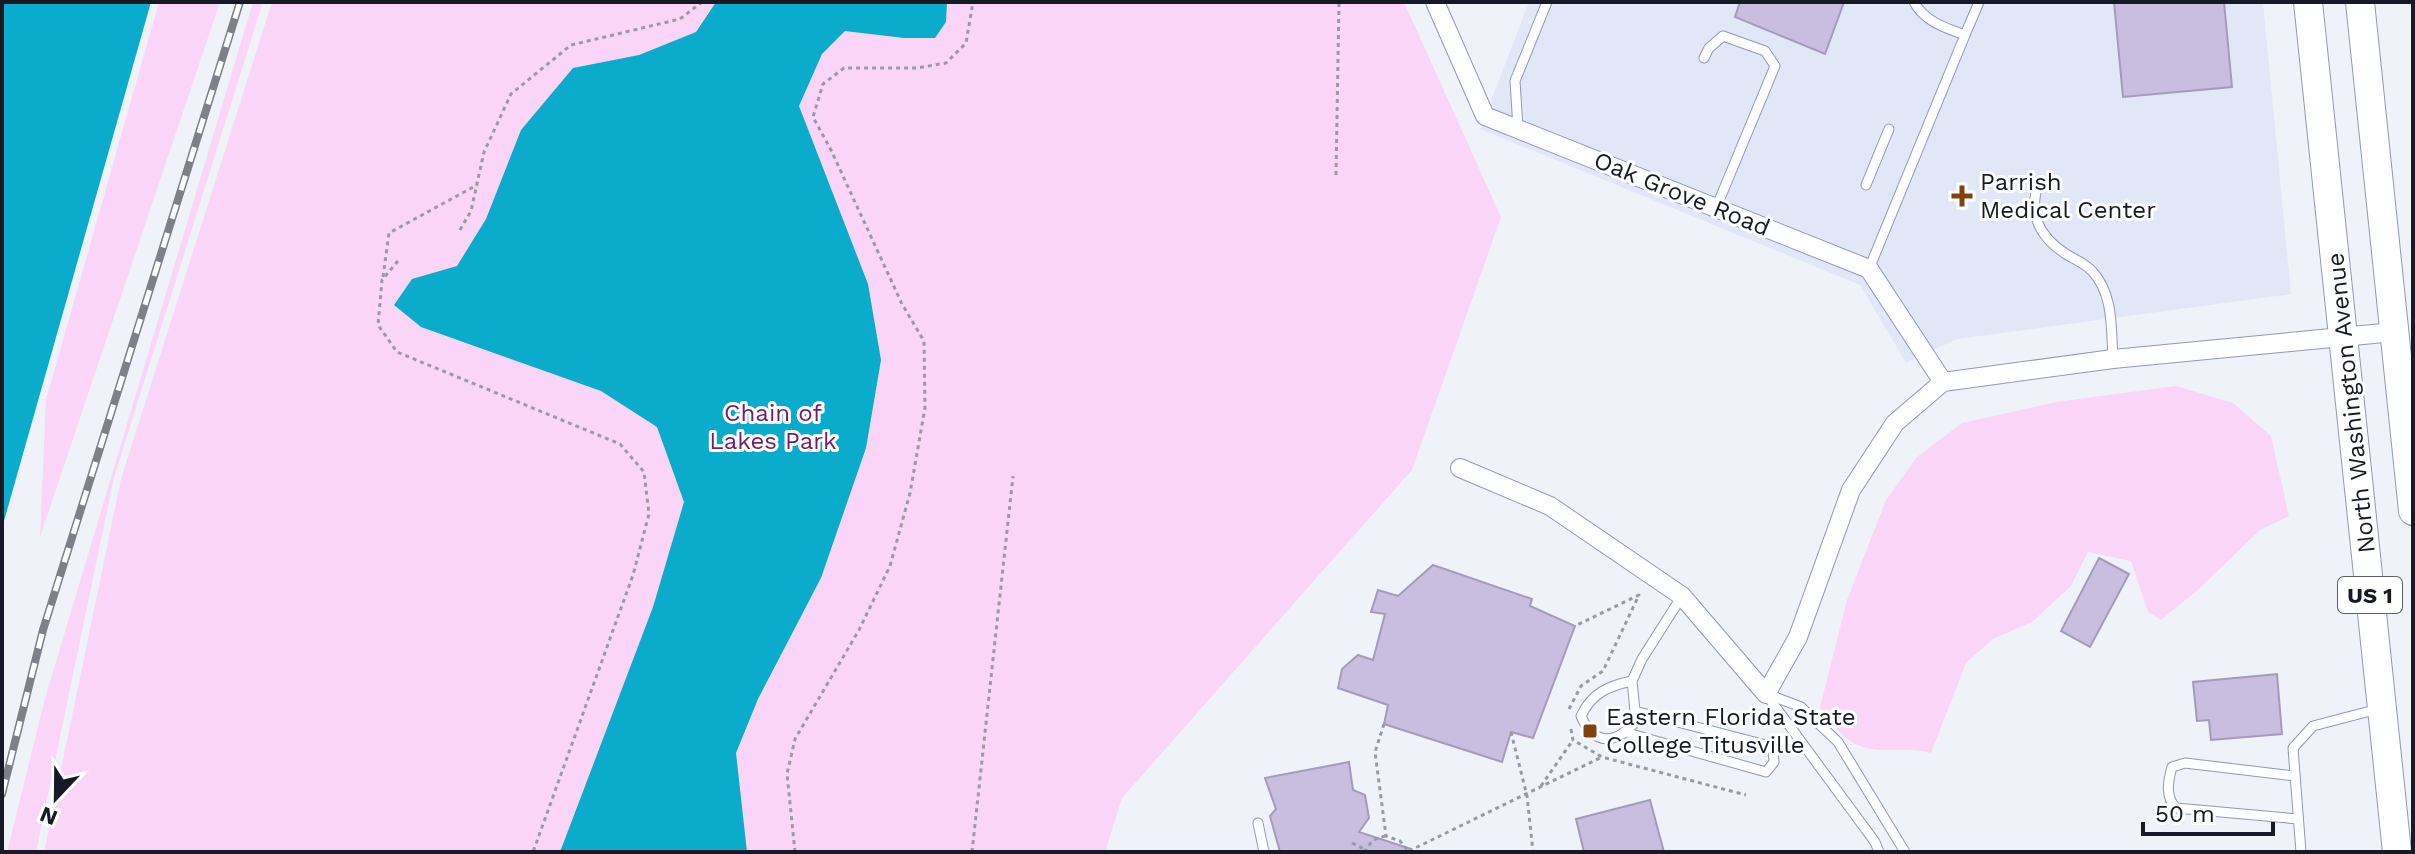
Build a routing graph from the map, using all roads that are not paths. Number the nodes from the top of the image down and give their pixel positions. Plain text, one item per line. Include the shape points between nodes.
1 (1435, 2) edge
2 (1547, 2) edge
3 (1914, 2) edge
4 (1979, 2) edge
5 (2308, 2) edge
6 (2360, 2) edge
7 (1965, 35) junction
8 (1704, 58) dead end
9 (1518, 129) junction
10 (1889, 129) dead end
11 (2039, 181) dead end
12 (1866, 185) dead end
13 (1716, 208) junction
14 (1869, 269) junction
15 (2394, 332) junction
16 (2345, 337) junction
17 (2113, 359) junction
18 (1943, 382) junction
19 (1460, 468) dead end
20 (2413, 511) edge
21 (1682, 596) junction
22 (1632, 681) junction
23 (1766, 694) junction
24 (2382, 708) junction
25 (1635, 711) junction
26 (1624, 732) junction
27 (2295, 776) junction
28 (2298, 819) junction
29 (1258, 823) dead end
30 (1264, 852) edge
31 (1879, 852) edge
32 (1905, 852) edge
33 (2301, 852) edge
34 (2397, 852) edge

1 - 9 street, Oak Grove Road via 1485,116
2 - 9 lane via 1515,81
3 - 7 lane via 1928,20
4 - 7 lane
5 - 16 main road, North Washington Avenue / US 1
6 - 15 main road, North Washington Avenue
7 - 14 lane
8 - 13 lane via 1723,36 1765,51 1775,66
9 - 13 street, Oak Grove Road
10 - 12 lane
11 - 17 lane via 2035,222 2057,248 2092,271 2111,307
13 - 14 street, Oak Grove Road
14 - 18 street
15 - 16 street
15 - 20 main road, North Washington Avenue
16 - 17 street
16 - 24 main road, North Washington Avenue / US 1
17 - 18 street
18 - 23 street via 1895,423 1851,490 1798,637
19 - 21 street via 1550,506
21 - 22 lane
21 - 23 street
22 - 25 lane
22 - 26 lane via 1596,693 1581,716 1599,738 1610,740
23 - 31 lane
23 - 32 lane via 1801,707 1838,742
24 - 27 lane via 2313,726 2293,748
24 - 34 main road, North Washington Avenue / US 1
25 - 26 lane via 1636,721
25 - 26 lane via 1766,745 1774,762 1766,772
27 - 28 lane
27 - 28 lane via 2185,763 2172,767 2169,800 2176,808
28 - 33 lane
29 - 30 lane

